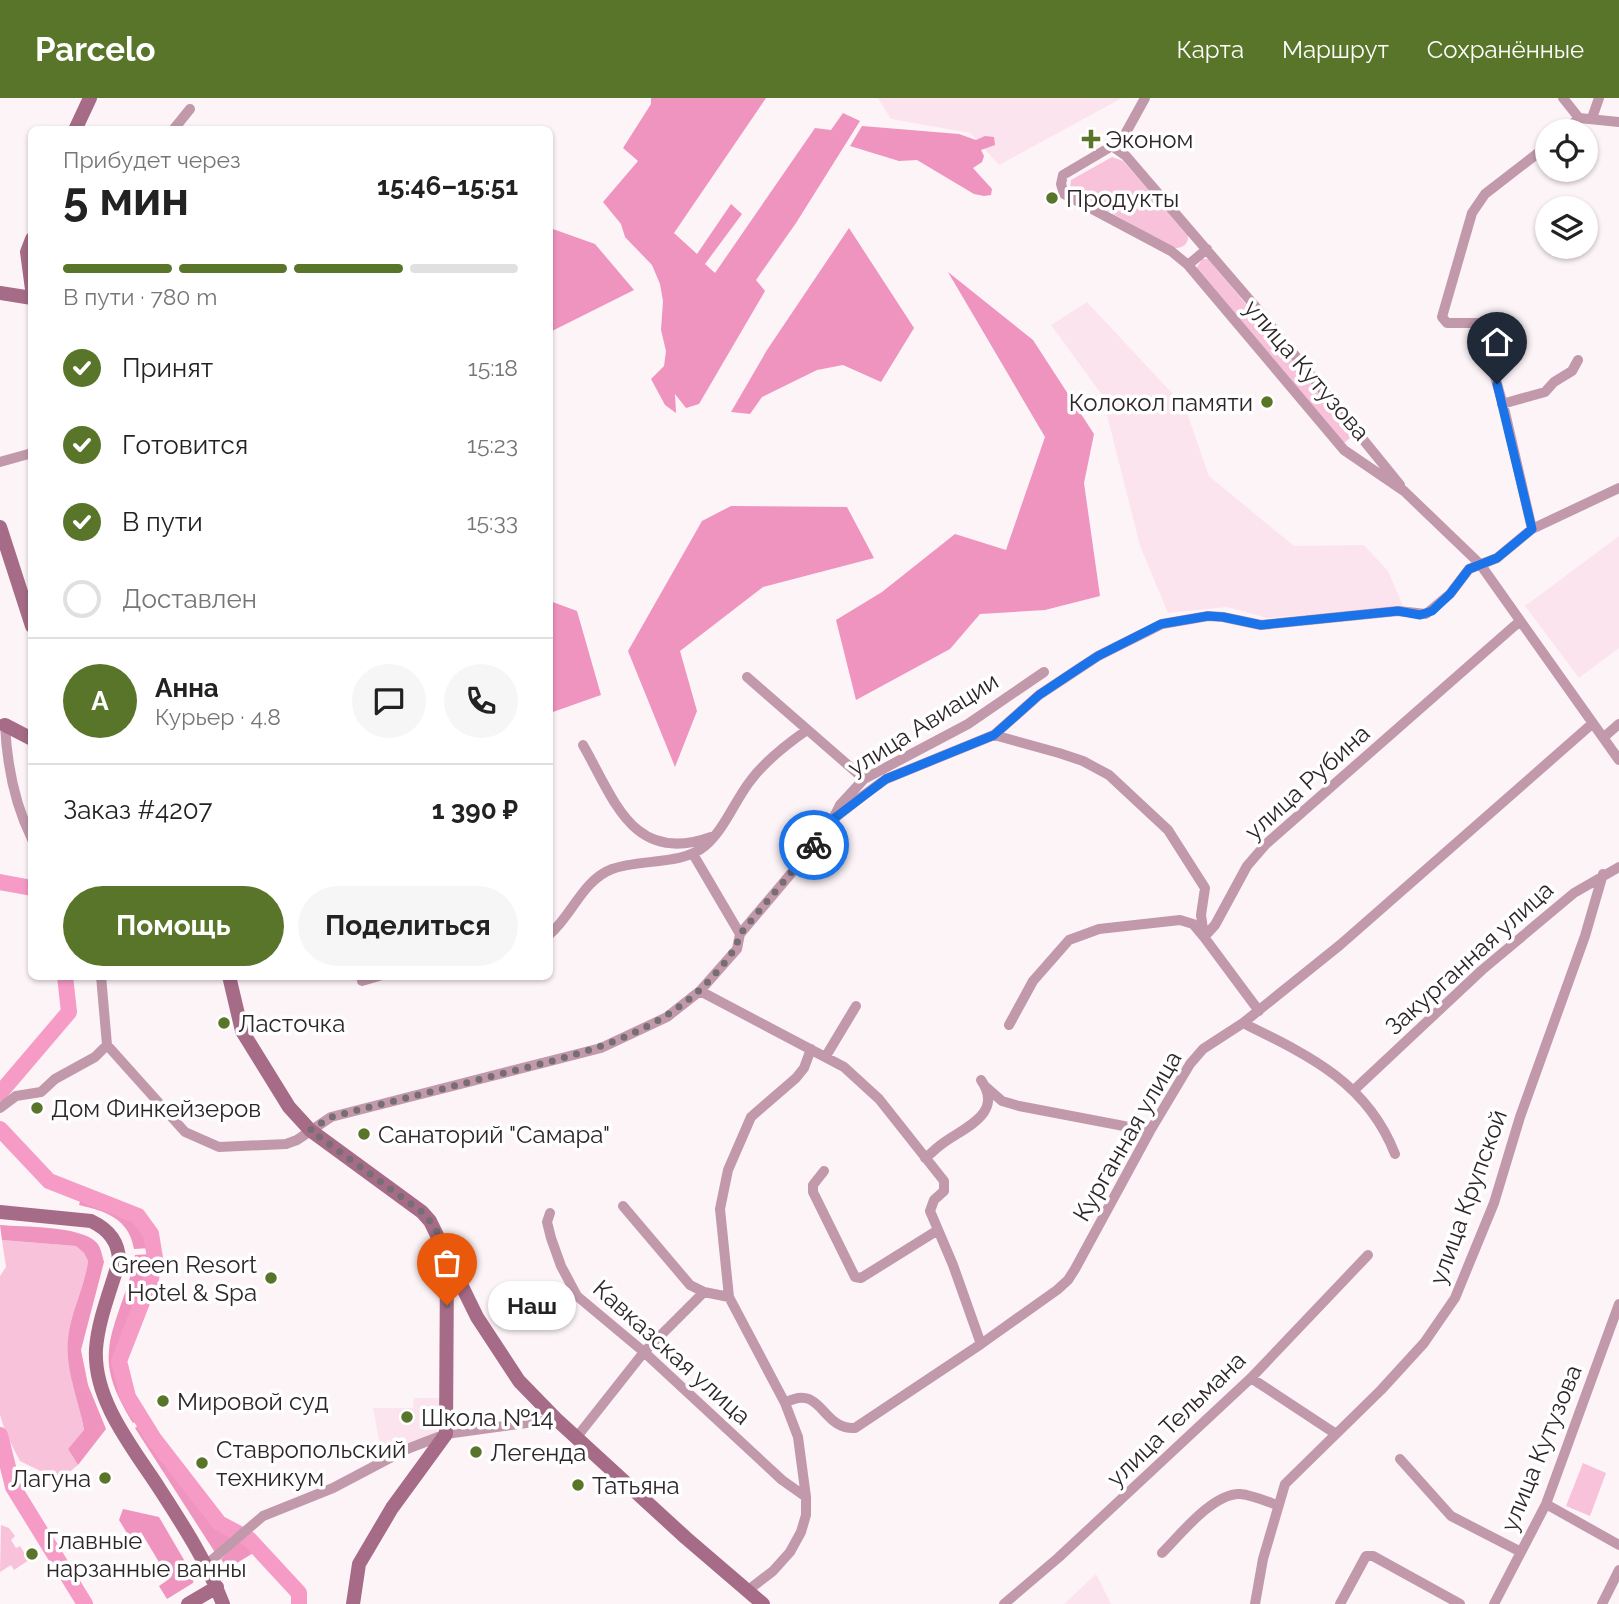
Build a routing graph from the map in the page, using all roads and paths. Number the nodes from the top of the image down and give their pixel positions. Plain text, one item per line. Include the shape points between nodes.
1 (90, 98) edge
2 (1145, 98) edge
3 (1563, 98) edge
4 (1598, 98) edge
5 (190, 108) dead end
6 (1579, 118) joint
7 (1592, 118) junction
8 (1619, 122) edge
9 (77, 126) edge
10 (176, 126) edge
11 (1112, 146) junction
12 (1535, 155) edge
13 (1207, 249) junction
14 (1188, 265) junction
15 (0, 293) edge
16 (28, 297) edge
17 (1578, 360) dead end
18 (1502, 404) junction
19 (28, 454) edge
20 (0, 462) edge
21 (1619, 488) edge
22 (1404, 491) junction
23 (0, 527) edge
24 (1532, 529) junction
25 (1480, 564) junction
26 (28, 613) edge
27 (1520, 621) junction
28 (1044, 672) dead end
29 (747, 677) dead end
30 (1593, 723) junction
31 (1619, 724) edge
32 (2, 725) edge
33 (807, 730) junction
34 (994, 735) junction
35 (28, 737) edge
36 (1604, 737) junction
37 (583, 745) dead end
38 (1619, 760) edge
39 (864, 779) junction
40 (832, 820) junction
41 (28, 830) edge
42 (714, 835) junction
43 (692, 854) junction
44 (1619, 867) edge
45 (1603, 874) junction
46 (553, 931) edge
47 (740, 934) junction
48 (1204, 937) junction
49 (101, 980) edge
50 (230, 980) edge
51 (700, 991) junction
52 (856, 1006) dead end
53 (1259, 1011) junction
54 (1243, 1023) junction
55 (1009, 1025) dead end
56 (107, 1045) junction
57 (811, 1049) junction
58 (826, 1056) junction
59 (1354, 1090) junction
60 (1, 1108) edge
61 (310, 1130) junction
62 (1150, 1131) junction
63 (1395, 1154) dead end
64 (925, 1158) junction
65 (824, 1171) dead end
66 (624, 1206) dead end
67 (0, 1212) edge
68 (550, 1213) dead end
69 (938, 1230) junction
70 (1368, 1255) dead end
71 (447, 1256) junction
72 (704, 1292) junction
73 (729, 1297) junction
74 (1619, 1304) edge
75 (981, 1344) junction
76 (644, 1352) junction
77 (1251, 1378) junction
78 (785, 1403) junction
79 (556, 1419) junction
80 (446, 1434) junction
81 (1336, 1434) junction
82 (576, 1437) junction
83 (1401, 1459) dead end
84 (806, 1497) junction
85 (1546, 1504) junction
86 (1277, 1505) junction
87 (1619, 1545) edge
88 (1521, 1552) junction
89 (1162, 1553) dead end
90 (206, 1564) junction
91 (1619, 1570) edge
92 (217, 1587) junction
93 (747, 1591) junction
94 (188, 1604) edge
95 (223, 1604) edge
96 (353, 1604) edge
97 (763, 1604) edge
98 (1003, 1604) edge
99 (1255, 1604) edge
100 (1340, 1604) edge
101 (1460, 1604) edge
102 (1494, 1604) edge
103 (1602, 1604) edge

1 - 9 street
2 - 11 street, улица Кутузова via 1132,125
3 - 6 street
4 - 7 street
5 - 10 street
6 - 7 street
7 - 8 street
11 - 13 street, улица Кутузова via 1126,156
11 - 14 street, улица Кутузова via 1063,175 1064,194 1171,251
12 - 18 street via 1485,194 1472,213 1442,317 1447,323 1480,323
13 - 14 street
13 - 22 street, улица Кутузова
14 - 22 street, улица Кутузова via 1344,450
15 - 16 street
17 - 18 street via 1572,371 1545,392
18 - 24 street
19 - 20 street
21 - 24 street, улица Авиации
22 - 25 street, улица Кутузова
23 - 26 street
24 - 25 street, улица Авиации via 1497,558
25 - 27 street, улица Кутузова
25 - 34 street, улица Авиации via 1469,569 1450,594 1426,614 1398,611 1261,625 1208,616 1161,624 1078,669 1039,695
27 - 30 street, улица Кутузова
27 - 48 street, улица Рубина via 1266,844 1247,866
28 - 39 street, улица Авиации via 968,724
29 - 33 street
30 - 36 street, улица Кутузова
30 - 53 street, Курганная улица
31 - 36 street
32 - 35 street
32 - 41 street via 16,805
33 - 39 street
33 - 42 street via 781,748 752,778
34 - 40 street, улица Авиации via 886,779
34 - 48 street via 1083,761 1110,775 1140,803 1168,830 1205,888
36 - 38 street, улица Кутузова
37 - 42 street via 634,828 664,845 684,845
39 - 40 street, улица Авиации
40 - 47 street, улица Авиации
42 - 43 street
43 - 46 street via 613,869 599,876
43 - 47 street
44 - 45 street, Закурганная улица
45 - 59 street, Закурганная улица via 1482,970
45 - 81 street, улица Крупской via 1494,1203 1455,1298 1424,1343
47 - 51 street, улица Авиации via 737,949
48 - 53 street
48 - 55 street via 1192,924 1180,920 1099,929 1069,940 1033,981
49 - 56 street
50 - 61 street via 246,1040 289,1107
51 - 57 street
51 - 61 street, улица Авиации via 667,1017 601,1048 331,1117
52 - 58 street
53 - 54 street, Курганная улица
54 - 59 street via 1311,1057
54 - 62 street, Курганная улица via 1203,1049 1190,1064
56 - 60 street via 41,1092 16,1096
56 - 61 street, улица Авиации via 186,1132 219,1147 286,1144
57 - 58 street
57 - 73 street via 796,1078 751,1117 728,1170 720,1209
58 - 64 street via 870,1090
59 - 63 street via 1387,1135
61 - 71 street via 422,1212 438,1233
62 - 64 street via 1019,1106 1002,1101 984,1083 989,1096 980,1118
62 - 75 street, Курганная улица via 1068,1280
64 - 69 street via 945,1186 930,1211
65 - 69 street via 813,1192 855,1277 861,1278
66 - 72 street via 690,1285
67 - 90 street via 91,1221 113,1239 119,1254 97,1339 100,1380 118,1423
68 - 76 street, Кавказская улица via 551,1238 577,1296
69 - 75 street
70 - 77 street, улица Тельмана
71 - 79 street via 499,1353
71 - 80 street
72 - 73 street
72 - 76 street
73 - 78 street
74 - 85 street, улица Кутузова
75 - 78 street, Курганная улица via 855,1428 837,1424 805,1396
76 - 82 street
76 - 84 street, Кавказская улица
77 - 81 street
77 - 98 street, улица Тельмана
78 - 84 street via 799,1437
79 - 80 street
79 - 82 street
80 - 90 street via 262,1516
80 - 96 street via 392,1508 359,1564
81 - 86 street, улица Крупской via 1285,1484
82 - 93 street
83 - 88 street via 1451,1516
84 - 93 street via 806,1515 790,1552
85 - 87 street
85 - 88 street, улица Кутузова
86 - 89 street via 1240,1494 1226,1496
86 - 99 street, улица Крупской
88 - 102 street, улица Кутузова
90 - 92 street
91 - 103 street
92 - 94 street
92 - 95 street
93 - 97 street
100 - 101 street via 1366,1556 1373,1556

